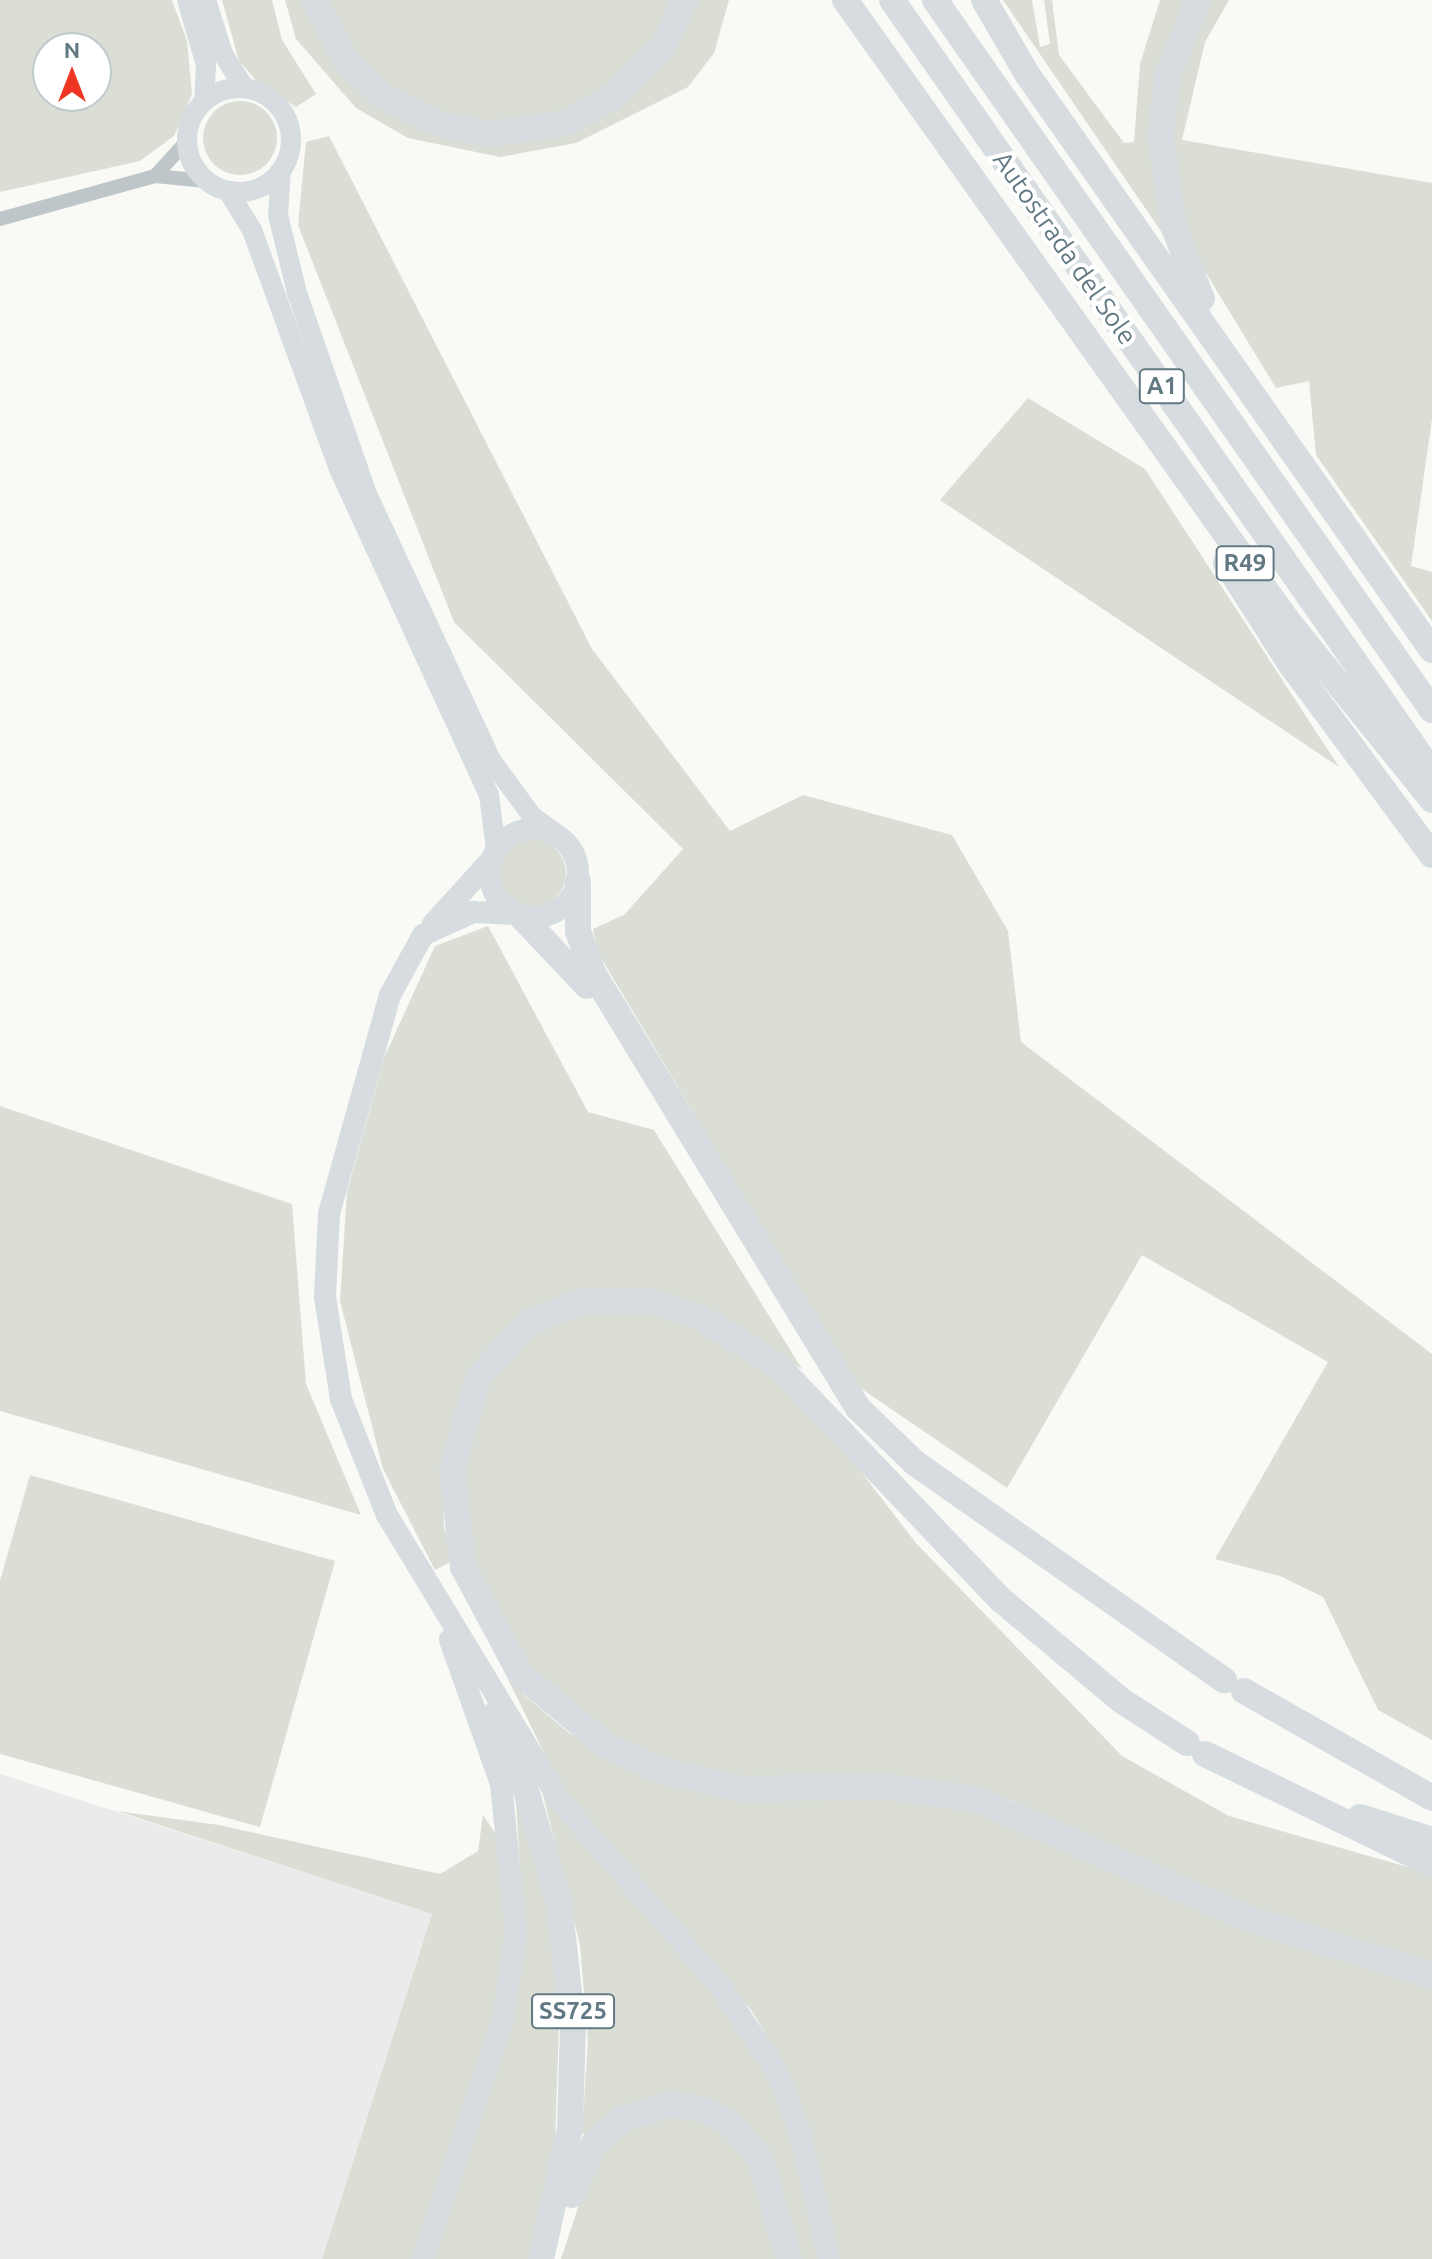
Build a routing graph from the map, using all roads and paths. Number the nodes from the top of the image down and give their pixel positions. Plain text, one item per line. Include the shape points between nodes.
1 (187, 0) edge
2 (206, 0) edge
3 (314, 0) edge
4 (685, 0) edge
5 (845, 0) edge
6 (892, 0) edge
7 (935, 0) edge
8 (984, 0) edge
9 (1198, 0) edge
10 (244, 88) junction
11 (204, 101) junction
12 (187, 141) junction
13 (281, 171) junction
14 (155, 176) junction
15 (206, 181) junction
16 (228, 191) junction
17 (0, 219) edge
18 (1069, 317) junction
19 (1291, 446) junction
20 (1432, 650) edge
21 (1432, 710) edge
22 (1432, 772) edge
23 (1432, 800) edge
24 (558, 835) junction
25 (493, 855) junction
26 (1432, 855) edge
27 (578, 882) junction
28 (519, 915) junction
29 (423, 935) junction
30 (891, 1482) junction
31 (435, 1601) junction
32 (1374, 1765) junction
33 (519, 1767) joint
34 (1432, 1785) edge
35 (1285, 1792) junction
36 (1432, 1798) edge
37 (1432, 1840) edge
38 (1432, 1864) edge
39 (1432, 1975) edge
40 (423, 2259) edge
41 (541, 2259) edge
42 (549, 2259) edge
43 (789, 2259) edge
44 (829, 2259) edge

1 - 11 main road via 206,65
2 - 10 main road via 223,54
3 - 4 highway via 347,62 384,97 436,123 488,134 566,123 614,96 662,48
5 - 18 highway, R49
6 - 22 highway, Autostrada del Sole / A1
7 - 21 highway, Autostrada del Sole / A1
8 - 19 highway via 1027,74
9 - 19 highway via 1167,77 1161,137 1167,201 1201,296
10 - 11 main road
10 - 13 main road via 264,94 285,116 291,138
11 - 12 main road
12 - 14 street
12 - 15 main road
13 - 16 main road via 258,189
13 - 24 main road via 278,215 293,280 367,494 491,760 532,816
14 - 15 street
14 - 17 street
15 - 16 main road
16 - 25 main road via 261,254 339,469 489,795
18 - 23 highway, R49 via 1287,620
18 - 26 highway via 1289,662
19 - 20 highway
24 - 25 main road via 523,830
24 - 27 main road via 571,847
25 - 28 main road via 495,896
25 - 29 main road
27 - 28 main road via 563,907
27 - 32 highway via 578,931 593,973 858,1408 915,1463 1234,1686
28 - 29 main road via 473,912
28 - 30 highway via 582,977 807,1359
29 - 31 main road via 399,972 350,1119 332,1195 325,1277 332,1355 352,1438
30 - 35 highway via 1031,1626 1196,1749
30 - 39 highway via 753,1347 675,1307 605,1299 529,1322 488,1362 462,1415 451,1498 463,1567 507,1656 554,1708 631,1758 742,1789 883,1786 976,1799 1252,1920
31 - 33 main road, SS725
31 - 40 main road via 496,1761 513,1848 516,1932 503,2020
31 - 44 main road via 574,1820 757,2037 800,2132
32 - 34 highway
32 - 36 highway
33 - 41 highway, SS725 via 559,1902 573,2013 570,2128
35 - 37 highway
35 - 38 highway
42 - 43 highway via 594,2143 623,2119 670,2104 717,2116 752,2147

